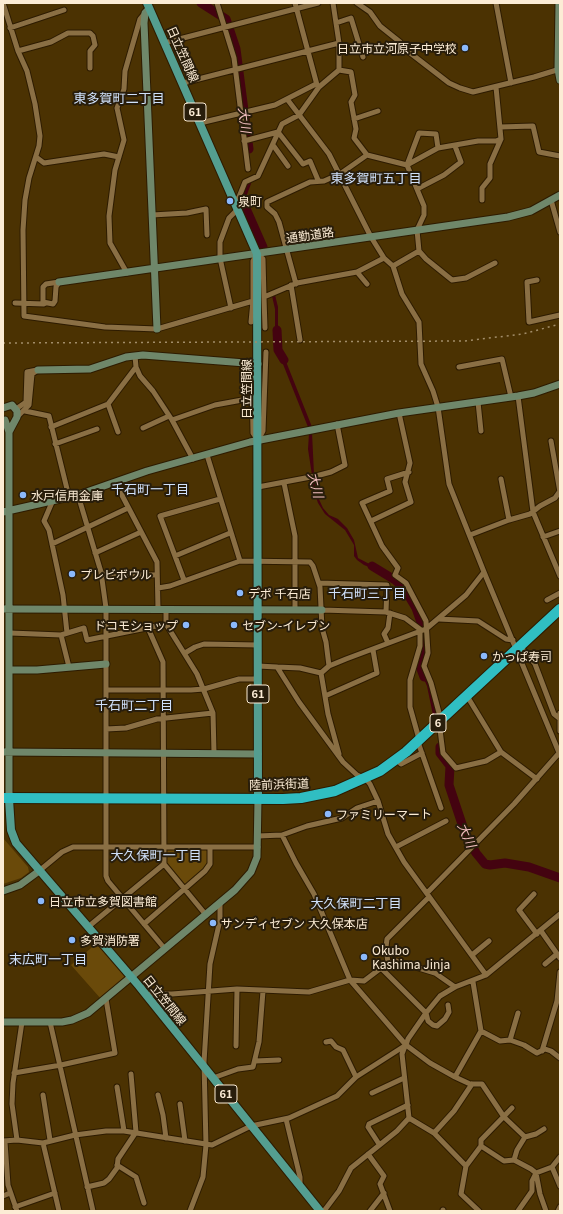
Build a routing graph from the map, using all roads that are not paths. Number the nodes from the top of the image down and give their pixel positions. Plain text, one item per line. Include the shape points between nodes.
1 (3, 3) edge
2 (217, 3) edge
3 (318, 3) edge
4 (333, 3) edge
5 (357, 3) edge
6 (496, 3) edge
7 (559, 3) edge
8 (296, 6) edge
9 (147, 8) edge
10 (64, 10) dead end
11 (336, 23) junction
12 (227, 26) junction
13 (10, 28) junction
14 (164, 43) junction
15 (339, 43) junction
16 (308, 51) junction
17 (18, 52) junction
18 (363, 57) dead end
19 (90, 68) dead end
20 (238, 69) junction
21 (559, 69) edge
22 (340, 70) junction
23 (560, 80) edge
24 (182, 83) junction
25 (511, 83) junction
26 (318, 86) junction
27 (496, 87) junction
28 (287, 99) junction
29 (378, 111) dead end
30 (243, 113) junction
31 (299, 115) junction
32 (354, 119) junction
33 (200, 123) junction
34 (500, 126) junction
35 (278, 132) junction
36 (501, 139) junction
37 (247, 140) junction
38 (273, 145) junction
39 (455, 146) junction
40 (438, 148) junction
41 (367, 154) junction
42 (560, 156) edge
43 (36, 157) junction
44 (119, 157) junction
45 (407, 165) junction
46 (288, 166) dead end
47 (248, 169) dead end
48 (340, 174) junction
49 (318, 180) junction
50 (416, 189) junction
51 (560, 195) edge
52 (482, 200) dead end
53 (551, 200) junction
54 (236, 205) junction
55 (152, 215) junction
56 (417, 230) junction
57 (560, 232) edge
58 (207, 235) dead end
59 (371, 238) junction
60 (285, 249) junction
61 (419, 251) junction
62 (257, 254) junction
63 (220, 258) junction
64 (384, 258) junction
65 (495, 263) dead end
66 (393, 266) junction
67 (154, 268) junction
68 (357, 272) junction
69 (127, 273) junction
70 (537, 280) dead end
71 (59, 282) junction
72 (367, 284) dead end
73 (293, 285) junction
74 (264, 297) junction
75 (253, 301) junction
76 (15, 303) dead end
77 (23, 303) junction
78 (45, 304) junction
79 (231, 308) junction
80 (560, 315) edge
81 (251, 322) dead end
82 (265, 328) dead end
83 (157, 330) junction
84 (300, 340) dead end
85 (266, 352) dead end
86 (135, 356) junction
87 (258, 364) junction
88 (136, 367) junction
89 (459, 367) dead end
90 (38, 370) junction
91 (252, 377) dead end
92 (560, 384) edge
93 (515, 397) junction
94 (253, 398) junction
95 (478, 402) junction
96 (108, 404) junction
97 (438, 407) junction
98 (3, 408) edge
99 (16, 409) junction
100 (25, 411) junction
101 (399, 413) junction
102 (16, 418) junction
103 (171, 418) junction
104 (4, 419) edge
105 (337, 424) junction
106 (51, 427) junction
107 (143, 428) dead end
108 (97, 429) dead end
109 (481, 431) dead end
110 (9, 432) junction
111 (118, 432) dead end
112 (258, 440) junction
113 (551, 441) dead end
114 (55, 444) junction
115 (207, 455) junction
116 (193, 459) junction
117 (409, 472) junction
118 (501, 479) dead end
119 (115, 482) junction
120 (284, 483) junction
121 (258, 487) junction
122 (560, 492) edge
123 (78, 495) junction
124 (69, 497) junction
125 (220, 499) junction
126 (53, 500) junction
127 (128, 508) junction
128 (6, 511) edge
129 (533, 512) junction
130 (509, 520) junction
131 (371, 521) junction
132 (89, 528) junction
133 (560, 531) edge
134 (141, 532) junction
135 (230, 532) junction
136 (470, 535) junction
137 (543, 537) junction
138 (52, 544) junction
139 (95, 553) junction
140 (175, 556) junction
141 (6, 557) edge
142 (240, 561) junction
143 (295, 561) junction
144 (258, 562) junction
145 (484, 572) junction
146 (101, 574) junction
147 (157, 575) junction
148 (560, 576) edge
149 (184, 580) junction
150 (319, 583) junction
151 (158, 588) junction
152 (560, 593) edge
153 (547, 600) dead end
154 (63, 608) junction
155 (106, 608) junction
156 (6, 609) edge
157 (158, 609) junction
158 (166, 609) junction
159 (258, 609) junction
160 (295, 609) junction
161 (560, 609) edge
162 (322, 610) junction
163 (388, 612) junction
164 (439, 619) junction
165 (166, 624) junction
166 (148, 628) junction
167 (422, 630) junction
168 (10, 633) junction
169 (64, 634) junction
170 (106, 636) junction
171 (388, 644) junction
172 (258, 645) junction
173 (517, 645) junction
174 (373, 650) junction
175 (185, 653) junction
176 (106, 664) junction
177 (258, 666) junction
178 (329, 666) junction
179 (69, 667) junction
180 (277, 667) junction
181 (8, 668) edge
182 (321, 673) junction
183 (258, 679) junction
184 (204, 689) junction
185 (106, 690) junction
186 (163, 690) junction
187 (325, 696) junction
188 (467, 696) junction
189 (213, 713) junction
190 (560, 715) edge
191 (163, 718) junction
192 (440, 721) junction
193 (106, 729) junction
194 (560, 731) edge
195 (419, 741) junction
196 (6, 752) edge
197 (106, 752) junction
198 (164, 752) junction
199 (501, 752) junction
200 (214, 753) junction
201 (422, 753) junction
202 (560, 753) edge
203 (258, 754) junction
204 (341, 759) junction
205 (397, 760) junction
206 (366, 779) junction
207 (537, 779) junction
208 (6, 798) edge
209 (163, 798) junction
210 (106, 799) junction
211 (258, 799) junction
212 (378, 801) junction
213 (441, 808) dead end
214 (446, 821) dead end
215 (282, 835) junction
216 (258, 836) junction
217 (106, 847) junction
218 (163, 847) junction
219 (210, 847) junction
220 (258, 847) junction
221 (396, 847) junction
222 (164, 864) junction
223 (39, 871) junction
224 (184, 889) junction
225 (3, 890) edge
226 (534, 894) dead end
227 (428, 895) junction
228 (123, 899) junction
229 (220, 904) junction
230 (560, 914) edge
231 (206, 915) junction
232 (144, 924) junction
233 (88, 927) junction
234 (539, 932) junction
235 (489, 941) dead end
236 (165, 949) junction
237 (472, 954) junction
238 (559, 956) edge
239 (388, 963) junction
240 (545, 964) dead end
241 (381, 968) junction
242 (560, 972) edge
243 (376, 973) junction
244 (386, 973) junction
245 (486, 975) junction
246 (132, 978) junction
247 (350, 980) junction
248 (473, 982) junction
249 (455, 987) junction
250 (559, 988) edge
251 (237, 989) junction
252 (209, 990) junction
253 (263, 991) junction
254 (147, 996) junction
255 (106, 999) junction
256 (448, 1005) dead end
257 (426, 1013) junction
258 (518, 1013) dead end
259 (3, 1022) edge
260 (22, 1022) junction
261 (50, 1022) junction
262 (480, 1031) junction
263 (510, 1040) junction
264 (326, 1042) dead end
265 (406, 1045) junction
266 (236, 1046) dead end
267 (542, 1051) junction
268 (560, 1058) edge
269 (279, 1060) dead end
270 (255, 1061) junction
271 (61, 1065) junction
272 (204, 1067) junction
273 (14, 1073) junction
274 (131, 1074) dead end
275 (356, 1077) junction
276 (455, 1077) junction
277 (212, 1078) junction
278 (404, 1078) junction
279 (472, 1084) junction
280 (117, 1087) dead end
281 (372, 1093) dead end
282 (43, 1095) dead end
283 (158, 1095) dead end
284 (180, 1104) dead end
285 (408, 1105) junction
286 (512, 1108) dead end
287 (504, 1117) junction
288 (409, 1118) junction
289 (286, 1119) junction
290 (252, 1126) junction
291 (544, 1129) dead end
292 (124, 1131) junction
293 (136, 1132) junction
294 (434, 1133) junction
295 (75, 1135) junction
296 (525, 1137) junction
297 (166, 1138) junction
298 (17, 1140) junction
299 (50, 1140) junction
300 (4, 1142) edge
301 (185, 1142) junction
302 (43, 1143) junction
303 (379, 1144) junction
304 (206, 1145) junction
305 (481, 1146) junction
306 (368, 1154) junction
307 (514, 1160) junction
308 (559, 1161) edge
309 (117, 1165) junction
310 (466, 1166) junction
311 (552, 1167) junction
312 (536, 1173) junction
313 (560, 1186) edge
314 (87, 1187) junction
315 (300, 1188) junction
316 (10, 1193) junction
317 (384, 1193) junction
318 (55, 1194) junction
319 (3, 1196) edge
320 (144, 1203) dead end
321 (560, 1207) edge
322 (16, 1209) edge
323 (59, 1211) edge
324 (93, 1211) edge
325 (190, 1211) edge
326 (320, 1211) edge
327 (324, 1211) edge
328 (370, 1211) edge
329 (390, 1211) edge
330 (479, 1211) edge
331 (518, 1211) edge
332 (546, 1211) edge
333 (558, 1211) edge

1 - 13 street
2 - 12 street
3 - 8 street
4 - 11 street
5 - 27 street via 370,12 380,26 405,49 449,83 473,92
6 - 25 street
7 - 21 street
8 - 12 street
8 - 16 street
9 - 14 main road, 日立笠間線 / 61
9 - 44 street via 140,19 125,71 124,89 117,108 124,140
9 - 55 street
10 - 13 street
11 - 15 street
11 - 18 street via 351,18
12 - 14 street
12 - 20 street
13 - 17 street
14 - 24 main road, 日立笠間線 / 61
15 - 16 street
15 - 22 street
16 - 20 street
16 - 26 street
17 - 19 street via 51,42 68,33 90,33 95,45 90,51
17 - 43 street via 27,71 35,104 40,136
20 - 24 street
20 - 30 street
21 - 23 street
21 - 25 street
22 - 26 street
22 - 32 street via 351,72 355,95 351,102
24 - 33 main road, 日立笠間線 / 61
25 - 27 street
26 - 28 street
26 - 31 street
27 - 34 street
28 - 30 street via 275,105
28 - 31 street
29 - 32 street
30 - 33 street
30 - 37 street
31 - 35 street via 282,124
31 - 48 street via 329,154
32 - 41 street via 354,138
33 - 54 main road, 日立笠間線 / 61
34 - 36 street
34 - 42 street via 533,126 539,152
35 - 37 street
35 - 38 street
35 - 49 street via 303,164 310,161
36 - 39 street
36 - 52 street via 490,164 490,178 482,188
37 - 47 street
38 - 46 street
38 - 54 street via 258,176 246,182
39 - 40 street
39 - 50 street via 461,162 444,175
40 - 45 street
40 - 45 street via 436,134 419,133
41 - 45 street
41 - 48 street
43 - 44 street via 44,163 104,154
43 - 77 street via 25,200
44 - 69 street via 111,195 109,232 114,251
45 - 50 street
48 - 49 street via 324,181
48 - 59 street
49 - 60 street via 267,202 267,207 279,222
50 - 56 street via 424,206 424,215
51 - 53 street, 通勤道路
53 - 56 street, 通勤道路 via 519,215
53 - 57 street
54 - 62 main road, 日立笠間線 / 61
54 - 63 street via 223,230
55 - 58 street via 206,209
55 - 67 street
56 - 59 street, 通勤道路
56 - 61 street
59 - 60 street, 通勤道路
59 - 64 street
60 - 62 street, 通勤道路
60 - 73 street
61 - 65 street via 452,280 466,278
61 - 66 street
62 - 63 street, 通勤道路
62 - 74 street via 263,259
62 - 75 street via 253,261
62 - 87 main road, 日立笠間線 / 61
63 - 67 street, 通勤道路
63 - 79 street
64 - 66 street
64 - 68 street
66 - 97 street via 402,294 419,322 421,364
67 - 69 street, 通勤道路
67 - 83 street
68 - 72 street
68 - 73 street
69 - 71 street, 通勤道路
70 - 80 street via 527,282 529,322
71 - 78 street via 55,301 53,304
71 - 78 street via 42,287 42,302
73 - 74 street
73 - 84 street
74 - 82 street
75 - 79 street
75 - 81 street
76 - 77 street
77 - 78 street
77 - 83 street via 24,316 105,327
79 - 83 street
85 - 112 street via 263,431
86 - 87 street
86 - 88 street
86 - 90 street via 90,369
87 - 112 main road, 日立笠間線 / 61
88 - 96 street
88 - 103 street
89 - 93 street via 502,359
90 - 99 street via 28,372 26,402
90 - 100 street via 32,374 31,400
91 - 94 street
92 - 93 street
93 - 95 street
93 - 129 street
94 - 103 street via 215,405
94 - 112 street via 253,433
95 - 97 street
95 - 109 street
96 - 106 street
96 - 111 street
97 - 101 street
97 - 136 street via 449,484
98 - 99 street via 12,405
99 - 102 street
100 - 102 street
100 - 106 street via 46,414 49,416
101 - 105 street
101 - 117 street via 410,463
102 - 104 street via 10,421
102 - 110 street
103 - 107 street
103 - 116 street
104 - 110 street
105 - 112 street
105 - 120 street via 345,465 331,472
106 - 114 street
108 - 114 street
110 - 128 street
112 - 115 street
112 - 121 main road, 日立笠間線 / 61
113 - 122 street
114 - 124 street
115 - 116 street
115 - 125 street
116 - 119 street
117 - 131 street via 405,482 411,502
117 - 131 street via 387,479 390,491 362,502
118 - 130 street
119 - 123 street
119 - 127 street
120 - 121 street
120 - 143 street via 295,536
121 - 144 main road, 日立笠間線 / 61
122 - 129 street
123 - 124 street
123 - 132 street
124 - 126 street
125 - 135 street
125 - 140 street via 160,516
126 - 128 street
126 - 138 street via 44,521
127 - 132 street
127 - 134 street
128 - 141 street
129 - 130 street
129 - 137 street
130 - 136 street
131 - 167 street via 382,546 398,568 395,575 406,583 426,621
132 - 138 street
132 - 139 street
133 - 137 street
134 - 139 street
134 - 147 street via 157,562
135 - 140 street
135 - 142 street
136 - 145 street
137 - 148 street
138 - 154 street via 63,595
139 - 146 street
140 - 149 street
141 - 156 street
142 - 144 street
142 - 149 street
143 - 144 street
143 - 150 street via 310,562
143 - 160 street
144 - 159 main road, 日立笠間線 / 61
145 - 164 street via 466,595
145 - 173 street
146 - 147 street
146 - 155 street
147 - 151 street
149 - 151 street
150 - 162 street
150 - 163 street via 387,585
151 - 157 street
152 - 153 street
154 - 155 street
154 - 156 street
154 - 169 street
155 - 157 street
155 - 170 street
156 - 168 street
157 - 158 street
158 - 159 street
158 - 165 street
159 - 160 street
159 - 172 main road, 日立笠間線 / 61
160 - 162 street
161 - 173 highway, 陸前浜街道 / 6
162 - 163 street
162 - 178 street via 322,628
163 - 167 street via 405,618
163 - 171 street via 388,628 384,634
164 - 167 street
164 - 173 street via 478,622
165 - 166 street
165 - 175 street
166 - 170 street
166 - 186 street via 163,662
167 - 171 street
167 - 192 street via 428,653 424,666
167 - 195 street via 410,680 410,707
168 - 169 street
168 - 181 street
169 - 170 street via 84,628 88,640
169 - 179 street
170 - 176 street
171 - 174 street
172 - 175 street via 204,644
172 - 177 main road, 日立笠間線 / 61
173 - 188 highway, 陸前浜街道 / 6
173 - 190 street via 535,664 554,714
173 - 202 street
174 - 178 street
174 - 187 street via 377,674
175 - 184 street
176 - 179 street
176 - 185 street
177 - 180 street
177 - 183 main road, 日立笠間線 / 61
178 - 182 street
179 - 181 street via 37,670
180 - 182 street via 300,668
180 - 204 street via 298,702
181 - 196 street
182 - 187 street
183 - 184 street via 239,679
183 - 203 main road, 日立笠間線 / 61
184 - 186 street
184 - 189 street
185 - 186 street
185 - 193 street
186 - 191 street
187 - 204 street
188 - 192 highway, 陸前浜街道 / 6
188 - 199 street
189 - 191 street
189 - 200 street
190 - 194 street
191 - 193 street via 126,728
191 - 198 street
192 - 195 highway, 陸前浜街道 / 6
192 - 199 street via 443,753 456,768 486,761
193 - 197 street
195 - 201 street
195 - 205 highway, 陸前浜街道 / 6
196 - 197 street
196 - 208 street
197 - 198 street
197 - 210 street
198 - 200 street
198 - 209 street
199 - 207 street
200 - 203 street
201 - 205 street via 401,764
201 - 213 street
202 - 207 street
203 - 211 main road, 日立笠間線 / 61
204 - 206 street via 357,775
205 - 206 highway, 陸前浜街道 / 6
206 - 211 highway, 陸前浜街道 / 6 via 319,795
206 - 212 street
207 - 227 street
208 - 210 highway, 陸前浜街道 / 6
208 - 223 main road, 日立笠間線 / 61 via 12,837
209 - 210 highway, 陸前浜街道 / 6
209 - 211 highway, 陸前浜街道 / 6
209 - 218 street
210 - 217 street
211 - 216 street
212 - 215 street via 357,808 342,818
212 - 221 street via 388,834
214 - 221 street
215 - 216 street
215 - 247 street via 314,894
216 - 220 street
217 - 218 street
217 - 223 street via 68,849
217 - 228 street via 106,876
218 - 219 street
218 - 222 street
219 - 220 street
219 - 224 street via 210,864
220 - 229 street via 254,865 247,878
221 - 227 street
222 - 224 street
222 - 228 street
223 - 225 street via 20,885
223 - 233 main road, 日立笠間線 / 61
224 - 231 street
224 - 232 street
226 - 234 street via 519,910
227 - 237 street
227 - 239 street via 387,939
228 - 232 street
228 - 233 street
229 - 231 street
229 - 252 street via 220,920 210,964
230 - 234 street
231 - 236 street
232 - 236 street
233 - 246 main road, 日立笠間線 / 61
234 - 238 street
234 - 245 street
235 - 237 street
236 - 246 street
237 - 245 street
238 - 240 street
239 - 241 street
239 - 249 street via 401,962 435,973
241 - 243 street
241 - 244 street
242 - 250 street
243 - 244 street
243 - 247 street via 364,980
244 - 257 street
245 - 248 street
246 - 254 main road, 日立笠間線 / 61
246 - 255 street
247 - 253 street via 309,992
247 - 265 street
248 - 249 street
248 - 262 street
249 - 257 street via 440,996
250 - 267 street
251 - 252 street
251 - 253 street
251 - 266 street
252 - 254 street
252 - 272 street
253 - 270 street via 262,1022
254 - 272 main road, 日立笠間線 / 61
255 - 261 street via 80,1017
255 - 271 street via 115,1053
256 - 257 street via 450,1012 437,1026 428,1020
257 - 265 street
258 - 263 street
259 - 260 street
260 - 261 street
260 - 273 street
261 - 271 street
262 - 263 street via 500,1041
262 - 276 street
263 - 267 street via 537,1053
264 - 275 street via 331,1041 343,1050
265 - 275 street
265 - 276 street
265 - 278 street via 402,1054
267 - 268 street via 551,1051
269 - 270 street
270 - 277 street via 253,1067
271 - 273 street
271 - 295 street
272 - 277 main road, 日立笠間線 / 61
272 - 304 street
273 - 298 street via 12,1104
274 - 293 street
275 - 289 street via 337,1096
276 - 279 street
277 - 290 main road, 日立笠間線 / 61
278 - 281 street
278 - 285 street
279 - 287 street via 482,1084
279 - 294 street via 454,1111
280 - 292 street
282 - 299 street
283 - 297 street
284 - 301 street
285 - 288 street
285 - 303 street via 369,1124 368,1127
286 - 287 street
287 - 296 street
287 - 305 street via 481,1140
288 - 294 street
288 - 303 street
289 - 290 street
289 - 315 street via 300,1177
290 - 304 street via 212,1145
290 - 315 main road, 日立笠間線 / 61
291 - 296 street
292 - 293 street
292 - 295 street
293 - 297 street
293 - 309 street via 118,1159
294 - 310 street
295 - 299 street
295 - 314 street
296 - 307 street
297 - 301 street
298 - 300 street
298 - 302 street
299 - 302 street
300 - 316 street
301 - 304 street
302 - 318 street
303 - 306 street
304 - 325 street via 203,1177
305 - 307 street via 504,1161
305 - 310 street
306 - 317 street via 384,1176 380,1184
306 - 327 street via 347,1173 339,1191
307 - 312 street
308 - 311 street
309 - 314 street via 110,1179
309 - 320 street via 136,1177
310 - 330 street via 462,1194
311 - 312 street
311 - 313 street
312 - 331 street via 532,1191
312 - 332 street
314 - 324 street
315 - 326 main road, 日立笠間線 / 61
316 - 319 street
316 - 322 street
317 - 328 street
317 - 329 street
318 - 322 street
318 - 323 street
321 - 333 street

